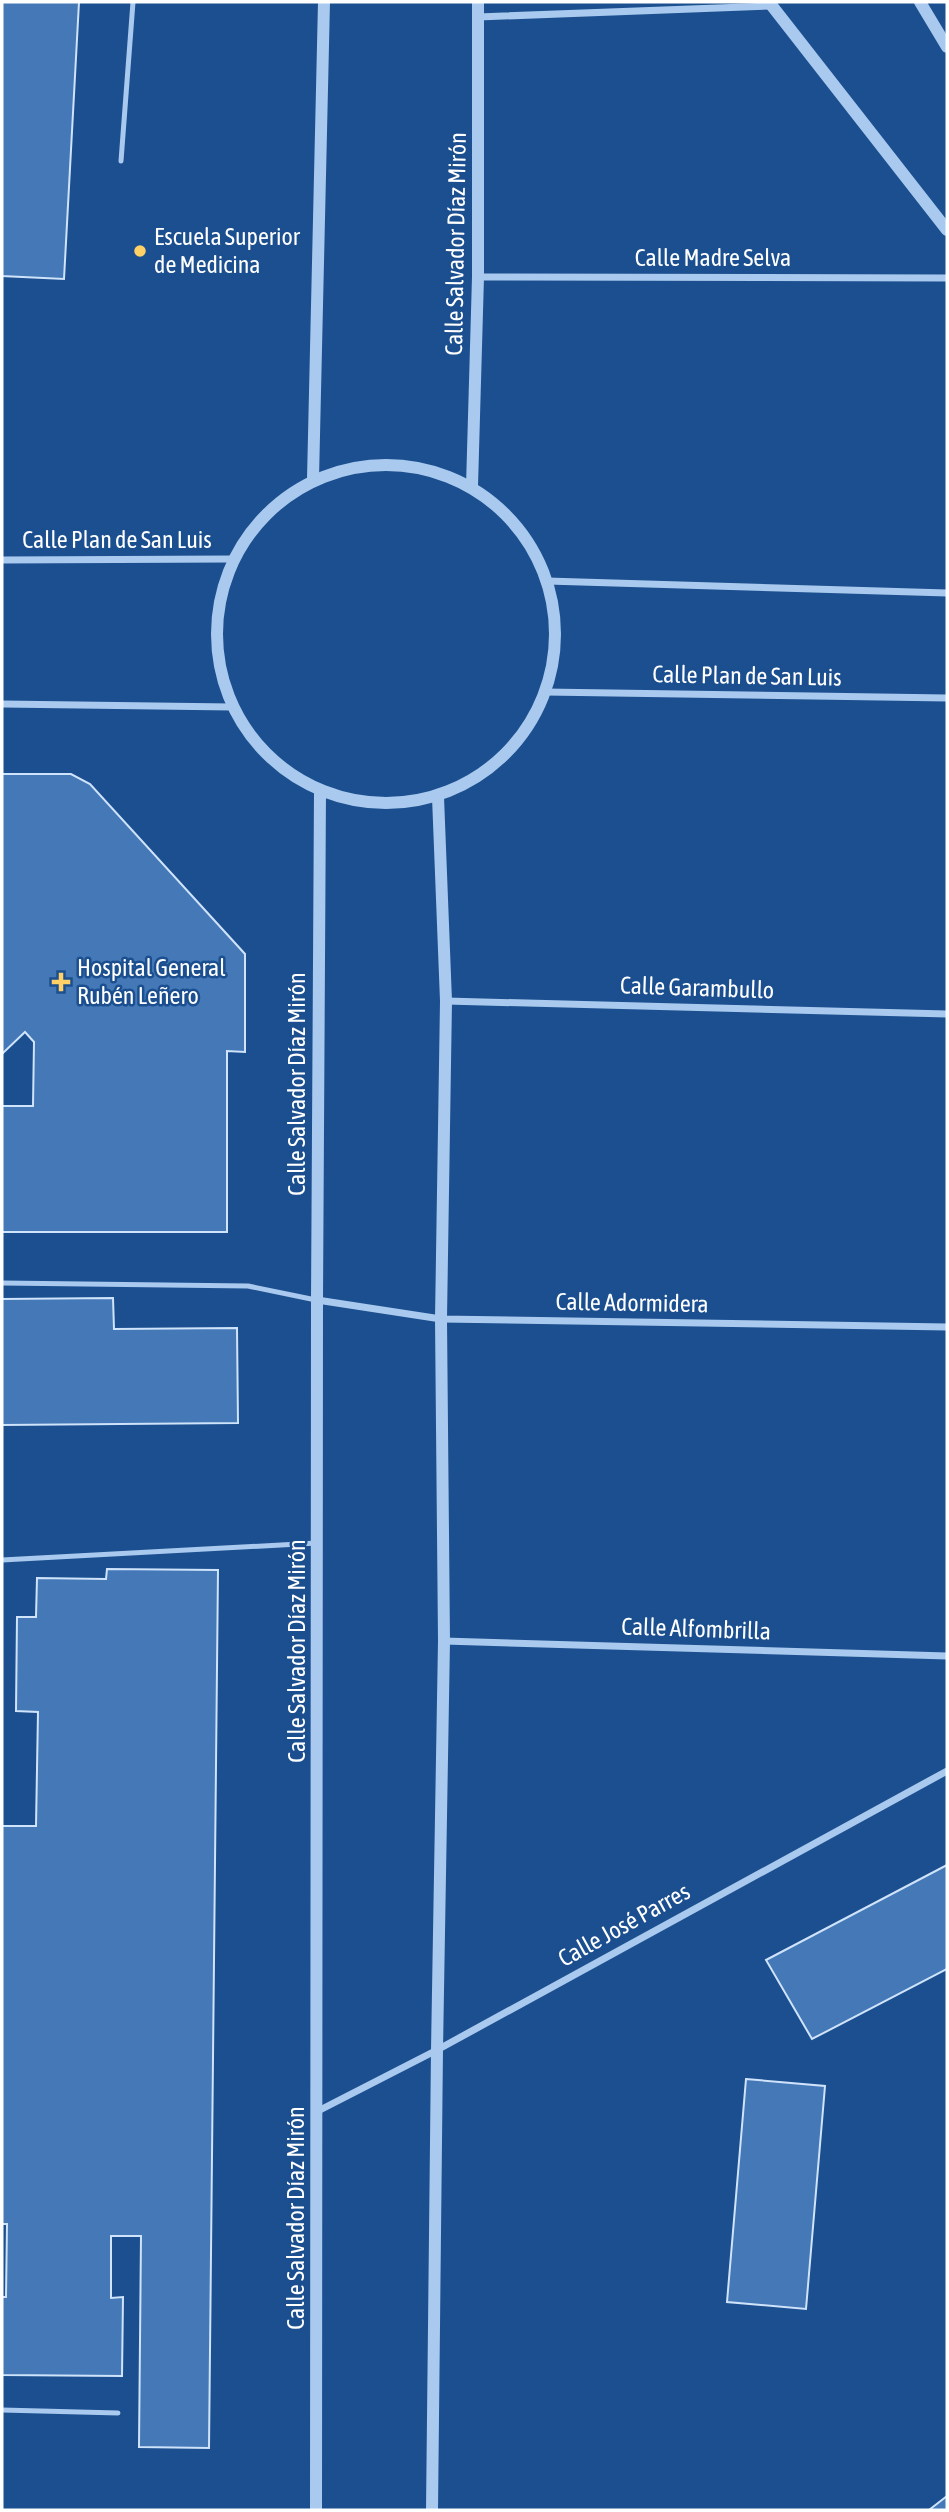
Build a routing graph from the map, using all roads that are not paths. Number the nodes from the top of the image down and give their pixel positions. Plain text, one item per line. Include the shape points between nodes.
1 (133, 2) edge
2 (324, 2) edge
3 (478, 2) edge
4 (920, 2) edge
5 (770, 4) edge
6 (478, 17) junction
7 (947, 47) edge
8 (121, 161) dead end
9 (947, 230) edge
10 (478, 277) junction
11 (947, 278) edge
12 (313, 479) junction
13 (472, 486) junction
14 (2, 559) edge
15 (232, 559) junction
16 (547, 581) junction
17 (947, 593) edge
18 (545, 692) junction
19 (947, 698) edge
20 (2, 704) edge
21 (232, 706) junction
22 (320, 792) junction
23 (438, 797) junction
24 (446, 1001) junction
25 (947, 1014) edge
26 (2, 1283) edge
27 (317, 1300) junction
28 (441, 1319) junction
29 (947, 1327) edge
30 (317, 1543) junction
31 (2, 1560) edge
32 (444, 1641) junction
33 (947, 1656) edge
34 (947, 1771) edge
35 (437, 2050) junction
36 (318, 2111) junction
37 (2, 2410) edge
38 (118, 2413) dead end
39 (316, 2510) edge
40 (432, 2510) edge

1 - 8 lane
2 - 12 street
3 - 6 street, Calle Salvador Díaz Mirón
4 - 7 street
5 - 6 street
5 - 9 street
6 - 10 street, Calle Salvador Díaz Mirón
10 - 11 street, Calle Madre Selva
10 - 13 street, Calle Salvador Díaz Mirón
12 - 13 street via 366,463 421,466
12 - 15 street via 266,512
13 - 16 street via 504,511 530,544
14 - 15 street, Calle Plan de San Luis
15 - 21 street via 217,608 217,658
16 - 17 street
16 - 18 street via 556,636
18 - 19 street, Calle Plan de San Luis
18 - 23 street via 521,737 484,774
20 - 21 street
21 - 22 street via 268,757
22 - 23 street via 359,802 398,804
22 - 27 street, Calle Salvador Díaz Mirón
23 - 24 street
24 - 25 street, Calle Garambullo
24 - 28 street
26 - 27 lane via 248,1286
27 - 28 street, Calle Adormidera
27 - 30 street, Calle Salvador Díaz Mirón
28 - 29 street, Calle Adormidera
28 - 32 street
30 - 31 lane
30 - 36 street, Calle Salvador Díaz Mirón
32 - 33 street, Calle Alfombrilla
32 - 35 street
34 - 35 street, Calle José Parres
35 - 36 street, Calle José Parres
35 - 40 street
36 - 39 street, Calle Salvador Díaz Mirón
37 - 38 lane

